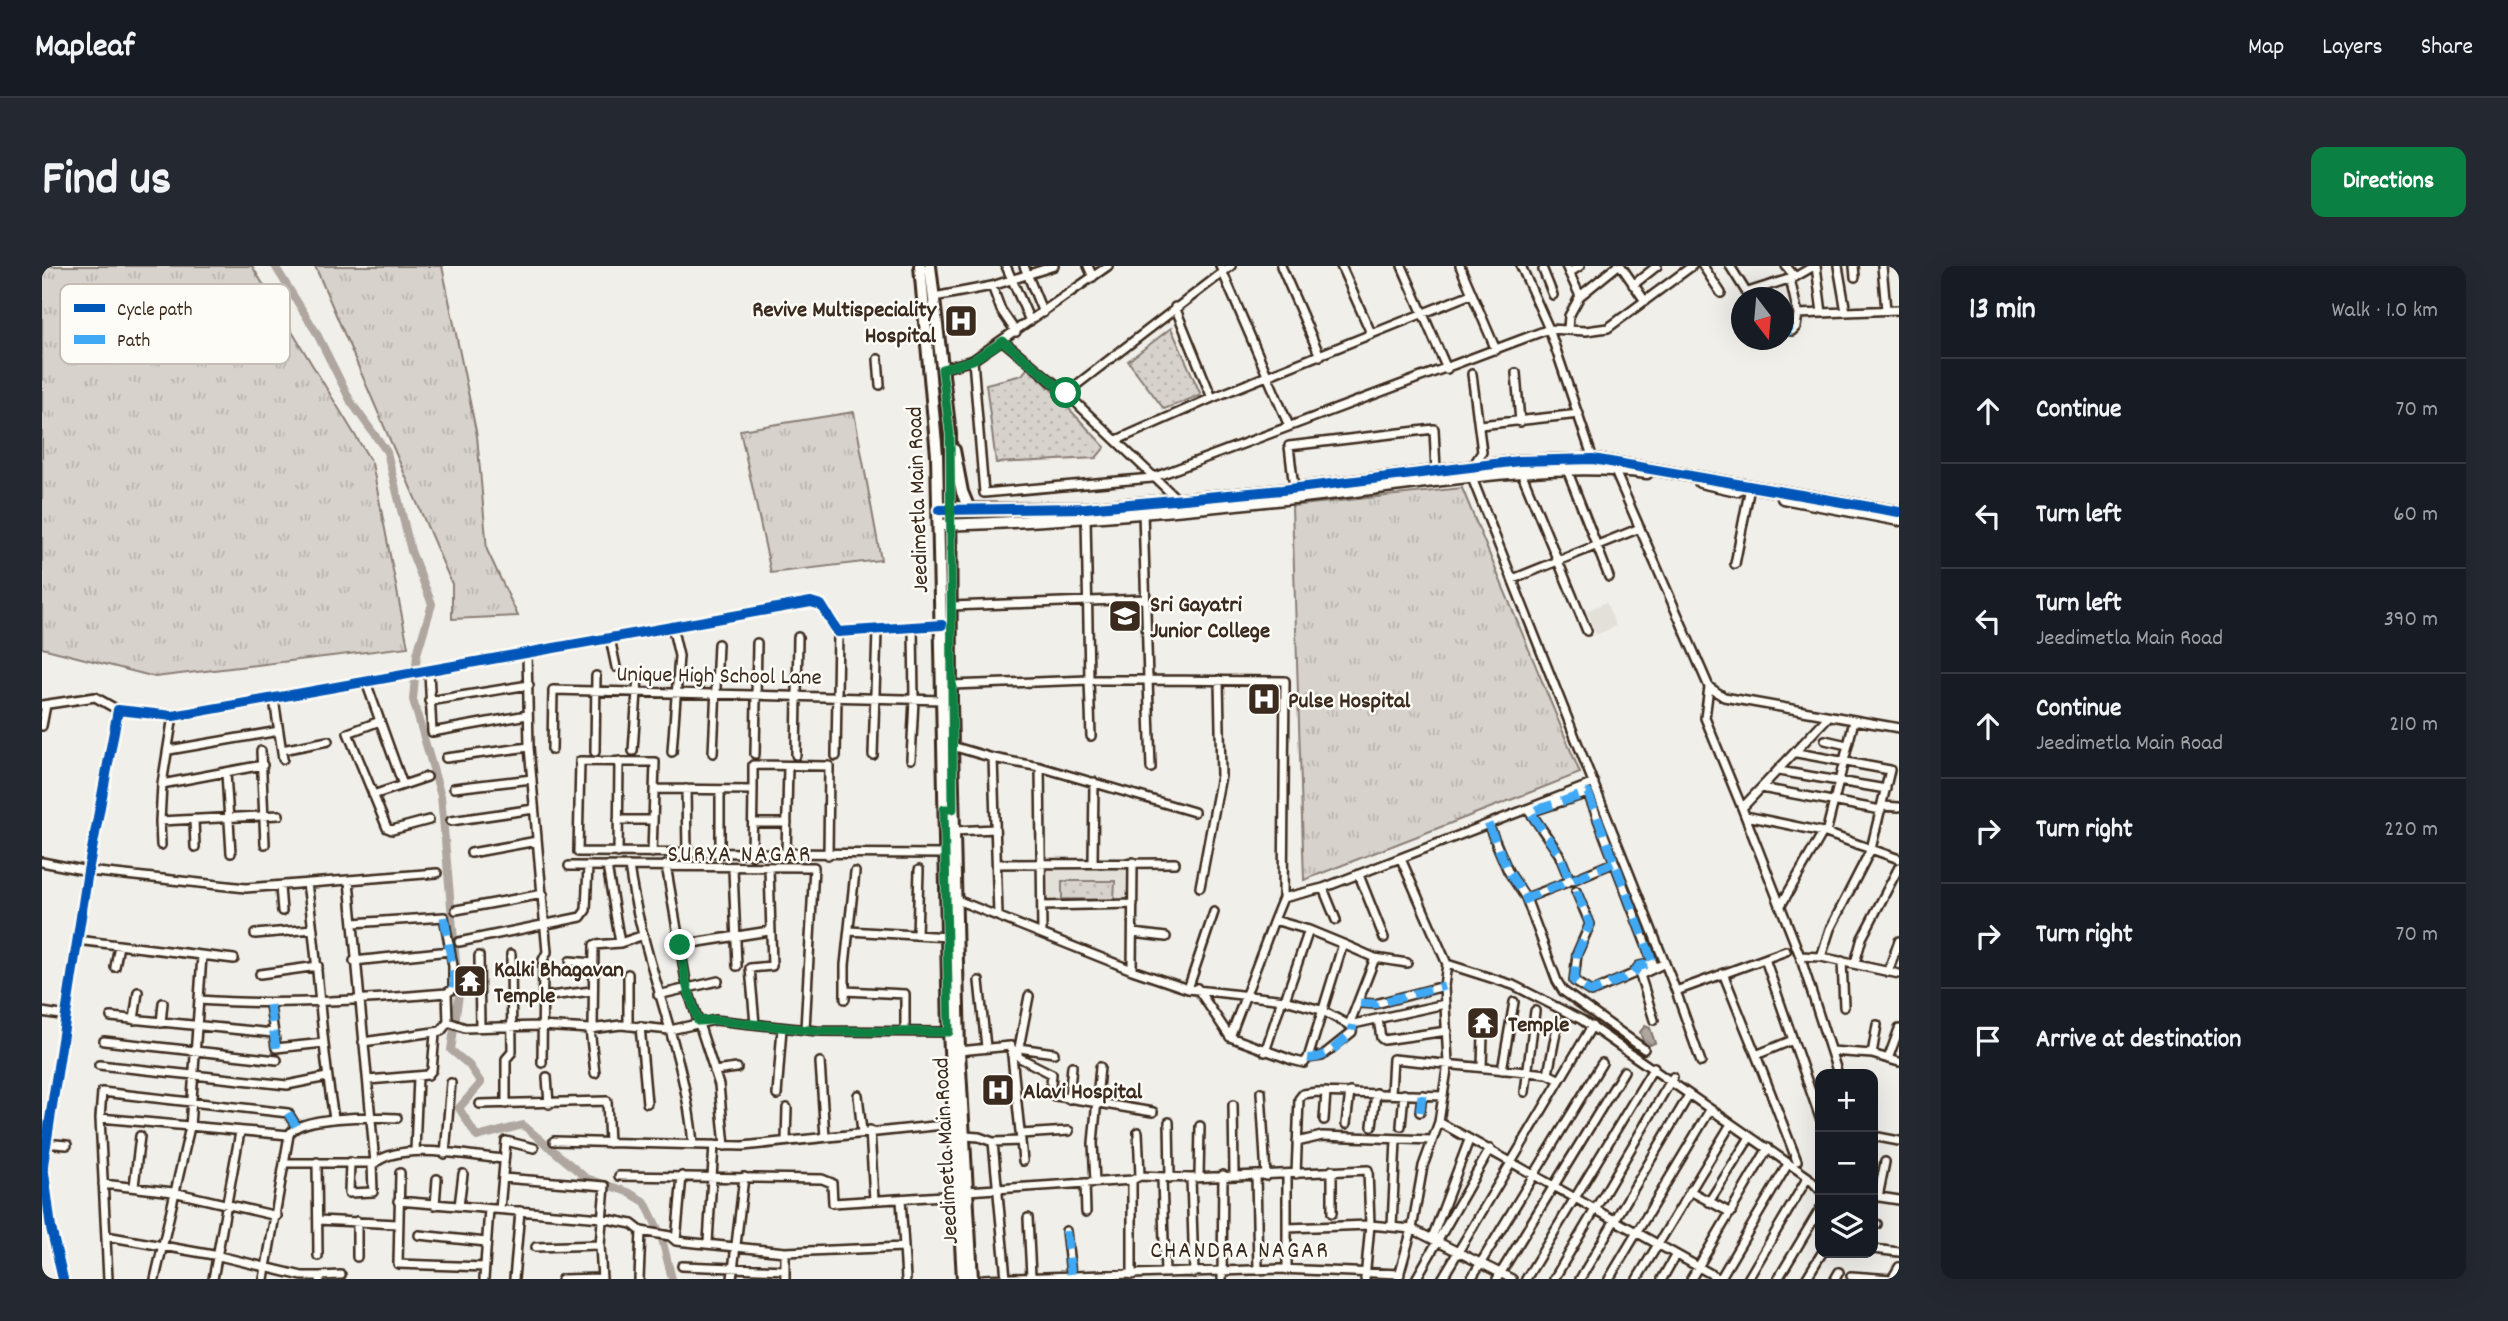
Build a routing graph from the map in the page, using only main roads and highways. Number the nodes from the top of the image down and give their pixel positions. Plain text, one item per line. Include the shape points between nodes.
1 (920, 266) edge
2 (930, 266) edge
3 (950, 434) junction
4 (945, 509) junction
5 (969, 509) road end
6 (949, 809) junction
7 (963, 1193) junction
8 (963, 1279) edge
9 (972, 1279) edge

1 - 4 main road, Jeedimetla Main Road
2 - 3 main road, Jeedimetla Main Road
3 - 4 main road, Jeedimetla Main Road
3 - 5 main road
4 - 6 main road, Jeedimetla Main Road via 951,525
4 - 6 main road, Jeedimetla Main Road via 939,525
6 - 7 main road, Jeedimetla Main Road via 957,900
6 - 7 main road, Jeedimetla Main Road via 949,1032 953,1124
7 - 8 main road, Jeedimetla Main Road
7 - 9 main road, Jeedimetla Main Road

